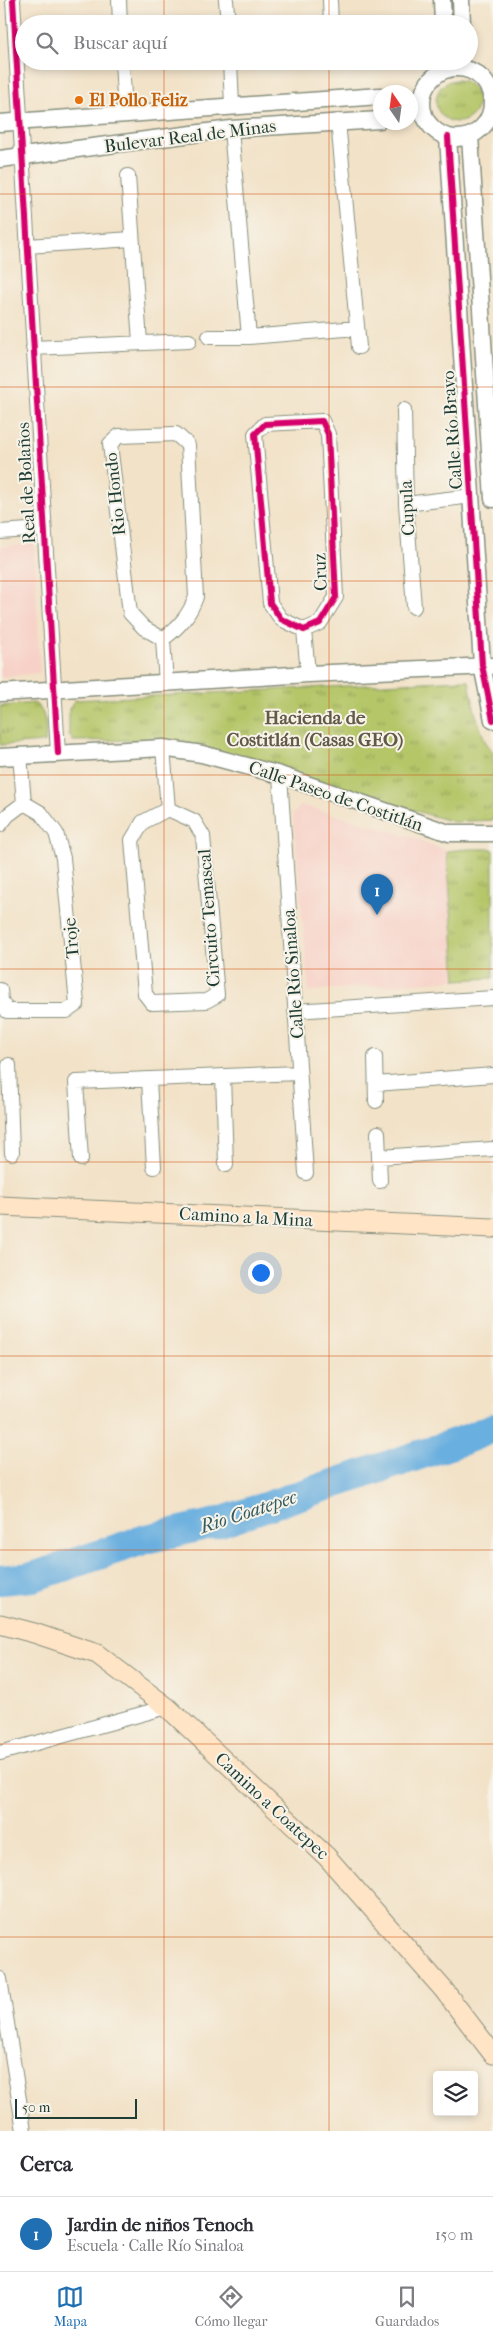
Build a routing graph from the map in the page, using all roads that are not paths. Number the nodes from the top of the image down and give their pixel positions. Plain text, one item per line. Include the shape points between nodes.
1 (13, 0) edge
2 (119, 0) edge
3 (226, 0) edge
4 (330, 0) edge
5 (442, 0) edge
6 (461, 0) edge
7 (120, 15) edge
8 (227, 15) edge
9 (331, 15) edge
10 (443, 15) edge
11 (462, 15) edge
12 (15, 35) edge
13 (17, 70) edge
14 (123, 70) edge
15 (230, 70) edge
16 (442, 70) edge
17 (471, 70) edge
18 (491, 89) edge
19 (418, 92) edge
20 (373, 96) edge
21 (418, 96) edge
22 (232, 106) junction
23 (493, 108) edge
24 (125, 113) junction
25 (418, 118) edge
26 (373, 120) edge
27 (20, 121) junction
28 (338, 121) junction
29 (0, 123) edge
30 (231, 129) junction
31 (470, 136) junction
32 (448, 137) junction
33 (22, 157) junction
34 (0, 159) edge
35 (128, 176) dead end
36 (132, 239) junction
37 (27, 246) junction
38 (487, 313) edge
39 (357, 328) junction
40 (209, 337) dead end
41 (249, 337) junction
42 (189, 340) dead end
43 (140, 342) junction
44 (359, 347) dead end
45 (33, 348) junction
46 (404, 410) dead end
47 (466, 412) junction
48 (490, 412) edge
49 (472, 496) junction
50 (493, 499) edge
51 (406, 504) junction
52 (43, 529) junction
53 (0, 532) edge
54 (414, 607) dead end
55 (304, 630) junction
56 (163, 639) junction
57 (487, 666) edge
58 (308, 674) junction
59 (166, 684) junction
60 (53, 689) junction
61 (0, 693) edge
62 (493, 720) edge
63 (163, 748) junction
64 (58, 753) junction
65 (20, 756) junction
66 (0, 757) edge
67 (280, 775) junction
68 (24, 803) junction
69 (168, 808) junction
70 (0, 826) edge
71 (493, 834) edge
72 (0, 995) edge
73 (493, 998) edge
74 (295, 1011) junction
75 (375, 1057) dead end
76 (9, 1065) dead end
77 (299, 1073) junction
78 (493, 1075) edge
79 (223, 1076) junction
80 (149, 1080) junction
81 (376, 1084) junction
82 (4, 1092) edge
83 (376, 1101) dead end
84 (378, 1132) dead end
85 (493, 1148) edge
86 (12, 1153) dead end
87 (380, 1157) junction
88 (81, 1159) dead end
89 (226, 1165) dead end
90 (154, 1167) dead end
91 (306, 1173) dead end
92 (380, 1181) dead end
93 (0, 1206) edge
94 (493, 1228) edge
95 (0, 1624) edge
96 (167, 1707) junction
97 (0, 1753) edge
98 (0, 1979) edge
99 (493, 2054) edge
100 (24, 2131) edge

1 - 12 street, Real de Bolaños
2 - 7 street
3 - 8 street
4 - 9 street
5 - 10 street
6 - 11 street
13 - 27 street, Real de Bolaños
14 - 24 street
15 - 22 street
16 - 19 street
17 - 18 street
18 - 23 street
20 - 22 street, Bulevar Real de Minas
21 - 25 street via 423,110
22 - 24 street, Bulevar Real de Minas
23 - 31 street via 481,129
24 - 27 street, Bulevar Real de Minas
25 - 32 street
26 - 28 street, Bulevar Real de Minas
27 - 29 street, Bulevar Real de Minas
27 - 33 street, Real de Bolaños
28 - 30 street, Bulevar Real de Minas
28 - 39 street
30 - 33 street, Bulevar Real de Minas
30 - 41 street
31 - 32 street
31 - 38 street, Calle Río Bravo
32 - 47 street, Calle Río Bravo
33 - 34 street, Bulevar Real de Minas
33 - 37 street, Real de Bolaños
35 - 36 street
36 - 37 street
36 - 43 street
37 - 45 street, Real de Bolaños
38 - 48 street, Calle Río Bravo
39 - 41 street
39 - 44 street
40 - 41 street
42 - 43 street
43 - 45 street
45 - 52 street, Real de Bolaños
46 - 51 street, Cupula
47 - 48 street
47 - 49 street, Calle Río Bravo
48 - 50 street, Calle Río Bravo
49 - 51 street
49 - 57 street, Calle Río Bravo
51 - 54 street, Cupula
52 - 53 street
52 - 60 street, Real de Bolaños
55 - 55 street, Cruz via 320,623 336,598 328,434 322,421 265,424 255,434 270,603 281,619
55 - 58 street
56 - 56 street, Rio Hondo via 144,628 130,613 126,598 110,444 119,436 176,434 188,445 196,597 178,628
56 - 59 street
57 - 58 street
57 - 62 street, Calle Río Bravo
58 - 59 street
59 - 60 street
60 - 61 street
60 - 64 street, Real de Bolaños
63 - 64 street, Calle Paseo de Costitlán
63 - 67 street, Calle Paseo de Costitlán via 202,754
63 - 69 street
64 - 65 street, Calle Paseo de Costitlán
65 - 66 street, Calle Paseo de Costitlán
65 - 68 street
67 - 71 street, Calle Paseo de Costitlán via 449,833
67 - 74 street, Calle Río Sinaloa
68 - 70 street
68 - 72 street, Troje via 41,813 56,833 64,858 76,1004 67,1011 7,1011
69 - 69 street, Circuito Temascal via 194,821 203,836 217,995 206,1001 152,1003 145,994 132,840 143,822
73 - 74 street
74 - 77 street, Calle Río Sinaloa
75 - 81 street
76 - 82 street
77 - 79 street
77 - 91 street, Calle Río Sinaloa
78 - 81 street
79 - 80 street
79 - 89 street
80 - 88 street via 76,1082
80 - 90 street
81 - 83 street
82 - 86 street
84 - 87 street
85 - 87 street
87 - 92 street
93 - 94 main road, Camino a la Mina
95 - 96 main road, Camino a Coatepec via 97,1654
96 - 97 street
96 - 99 main road, Camino a Coatepec via 327,1857 443,1989
98 - 100 street

